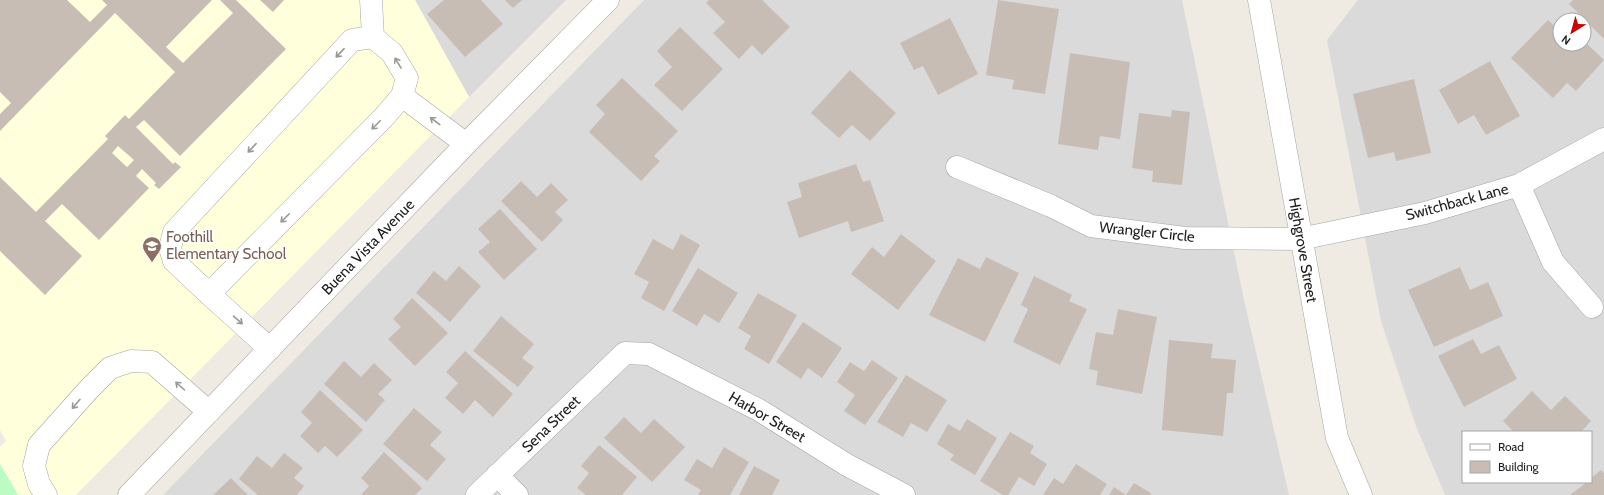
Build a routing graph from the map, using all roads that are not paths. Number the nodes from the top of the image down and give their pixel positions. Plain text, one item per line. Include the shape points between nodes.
1 (371, 0) edge
2 (608, 0) edge
3 (1259, 0) edge
4 (373, 37) junction
5 (402, 96) junction
6 (1604, 139) edge
7 (466, 144) junction
8 (957, 167) dead end
9 (1518, 186) junction
10 (1300, 239) junction
11 (209, 294) junction
12 (1592, 307) dead end
13 (270, 349) junction
14 (625, 353) joint
15 (209, 412) junction
16 (497, 475) junction
17 (46, 495) edge
18 (129, 495) edge
19 (477, 495) edge
20 (516, 495) edge
21 (904, 495) edge
22 (1361, 495) edge

1 - 4 street
2 - 7 street, Buena Vista Avenue
3 - 10 street, Highgrove Street
5 -> 4 street via 407,78 392,53
4 -> 11 street via 352,40 174,232 170,248 174,261
7 -> 5 street
5 -> 11 street
6 - 9 street, Switchback Lane
7 - 13 street, Buena Vista Avenue
8 - 10 street, Wrangler Circle via 1052,206 1091,226 1185,238
9 - 10 street, Switchback Lane via 1425,213
9 - 12 street via 1553,262
10 - 22 street, Highgrove Street via 1337,438
11 -> 13 street
13 - 15 street, Buena Vista Avenue
14 - 16 street, Sena Street
14 - 21 street, Harbor Street via 649,354 759,410 847,465
15 -> 17 street via 152,362 131,360 110,368 39,446 34,466 38,484
15 - 18 street, Buena Vista Avenue
16 - 19 street, Sena Street
16 - 20 street

